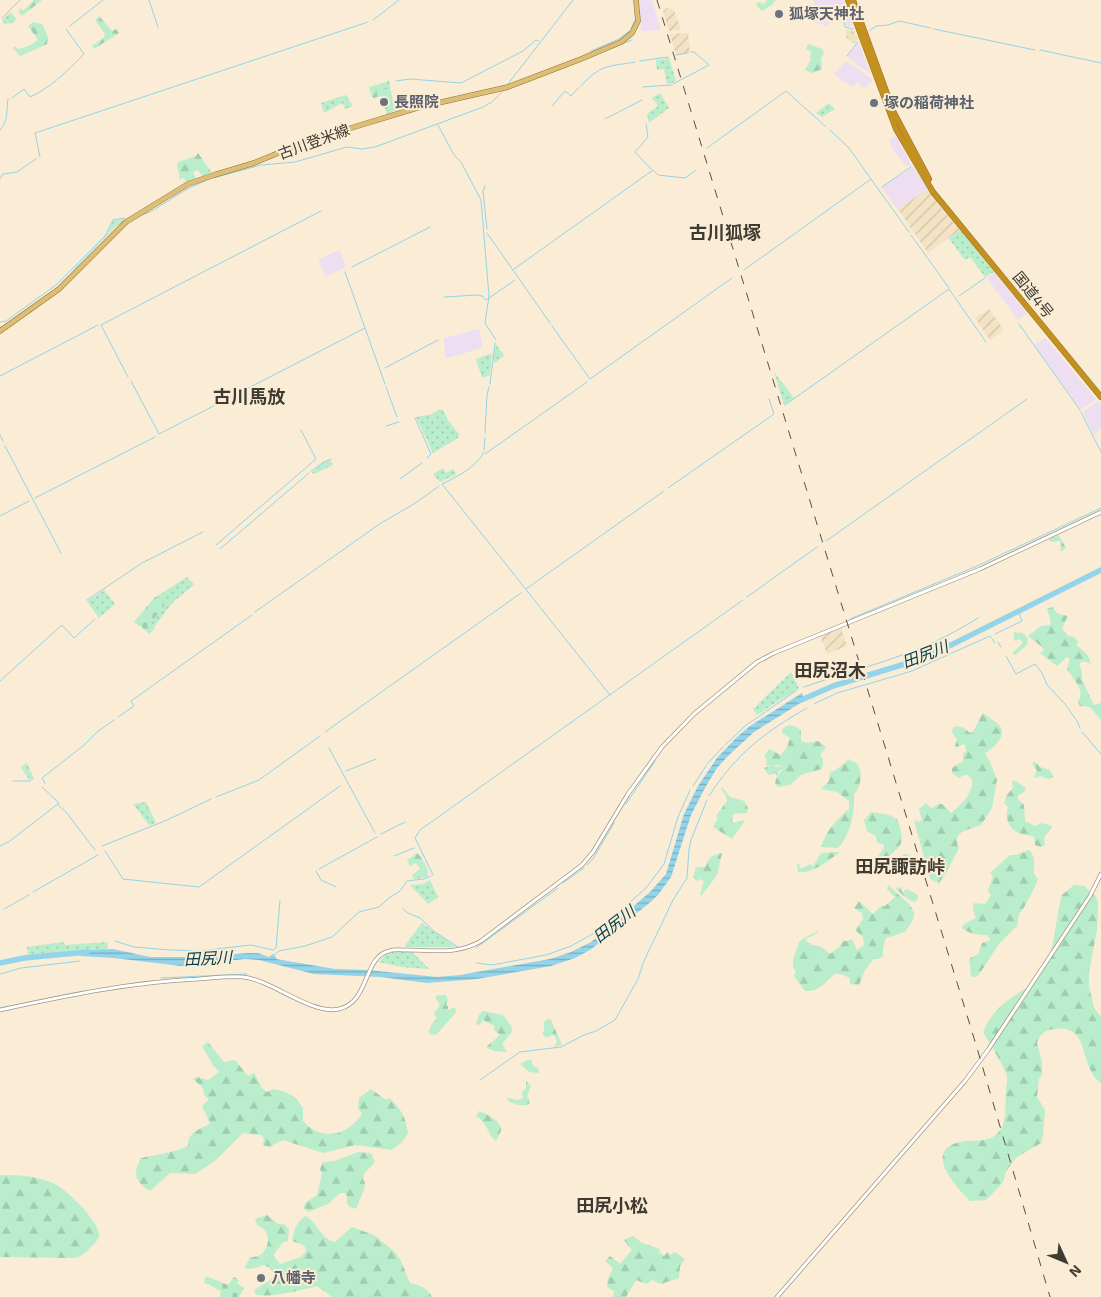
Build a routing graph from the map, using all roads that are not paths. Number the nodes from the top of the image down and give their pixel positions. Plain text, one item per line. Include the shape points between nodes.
1 (636, 0) edge
2 (848, 0) edge
3 (853, 0) edge
4 (946, 208) junction
5 (0, 331) edge
6 (1101, 398) edge
7 (1101, 512) edge
8 (1101, 874) edge
9 (0, 1010) edge
10 (777, 1297) edge

1 - 5 main road, 古川登米線 via 638,21 626,39 573,62 506,87 420,107 328,135 188,184 126,222 59,289
2 - 4 highway, 国道4号 via 896,129
3 - 4 highway, 国道4号 via 894,112
4 - 6 highway, 国道4号
7 - 9 street via 980,569 766,657 694,714 662,747 628,794 594,852 582,865 474,944 458,950 389,951 373,964 357,998 338,1009 316,1006 241,977 153,982
8 - 10 street via 1081,910 970,1075

